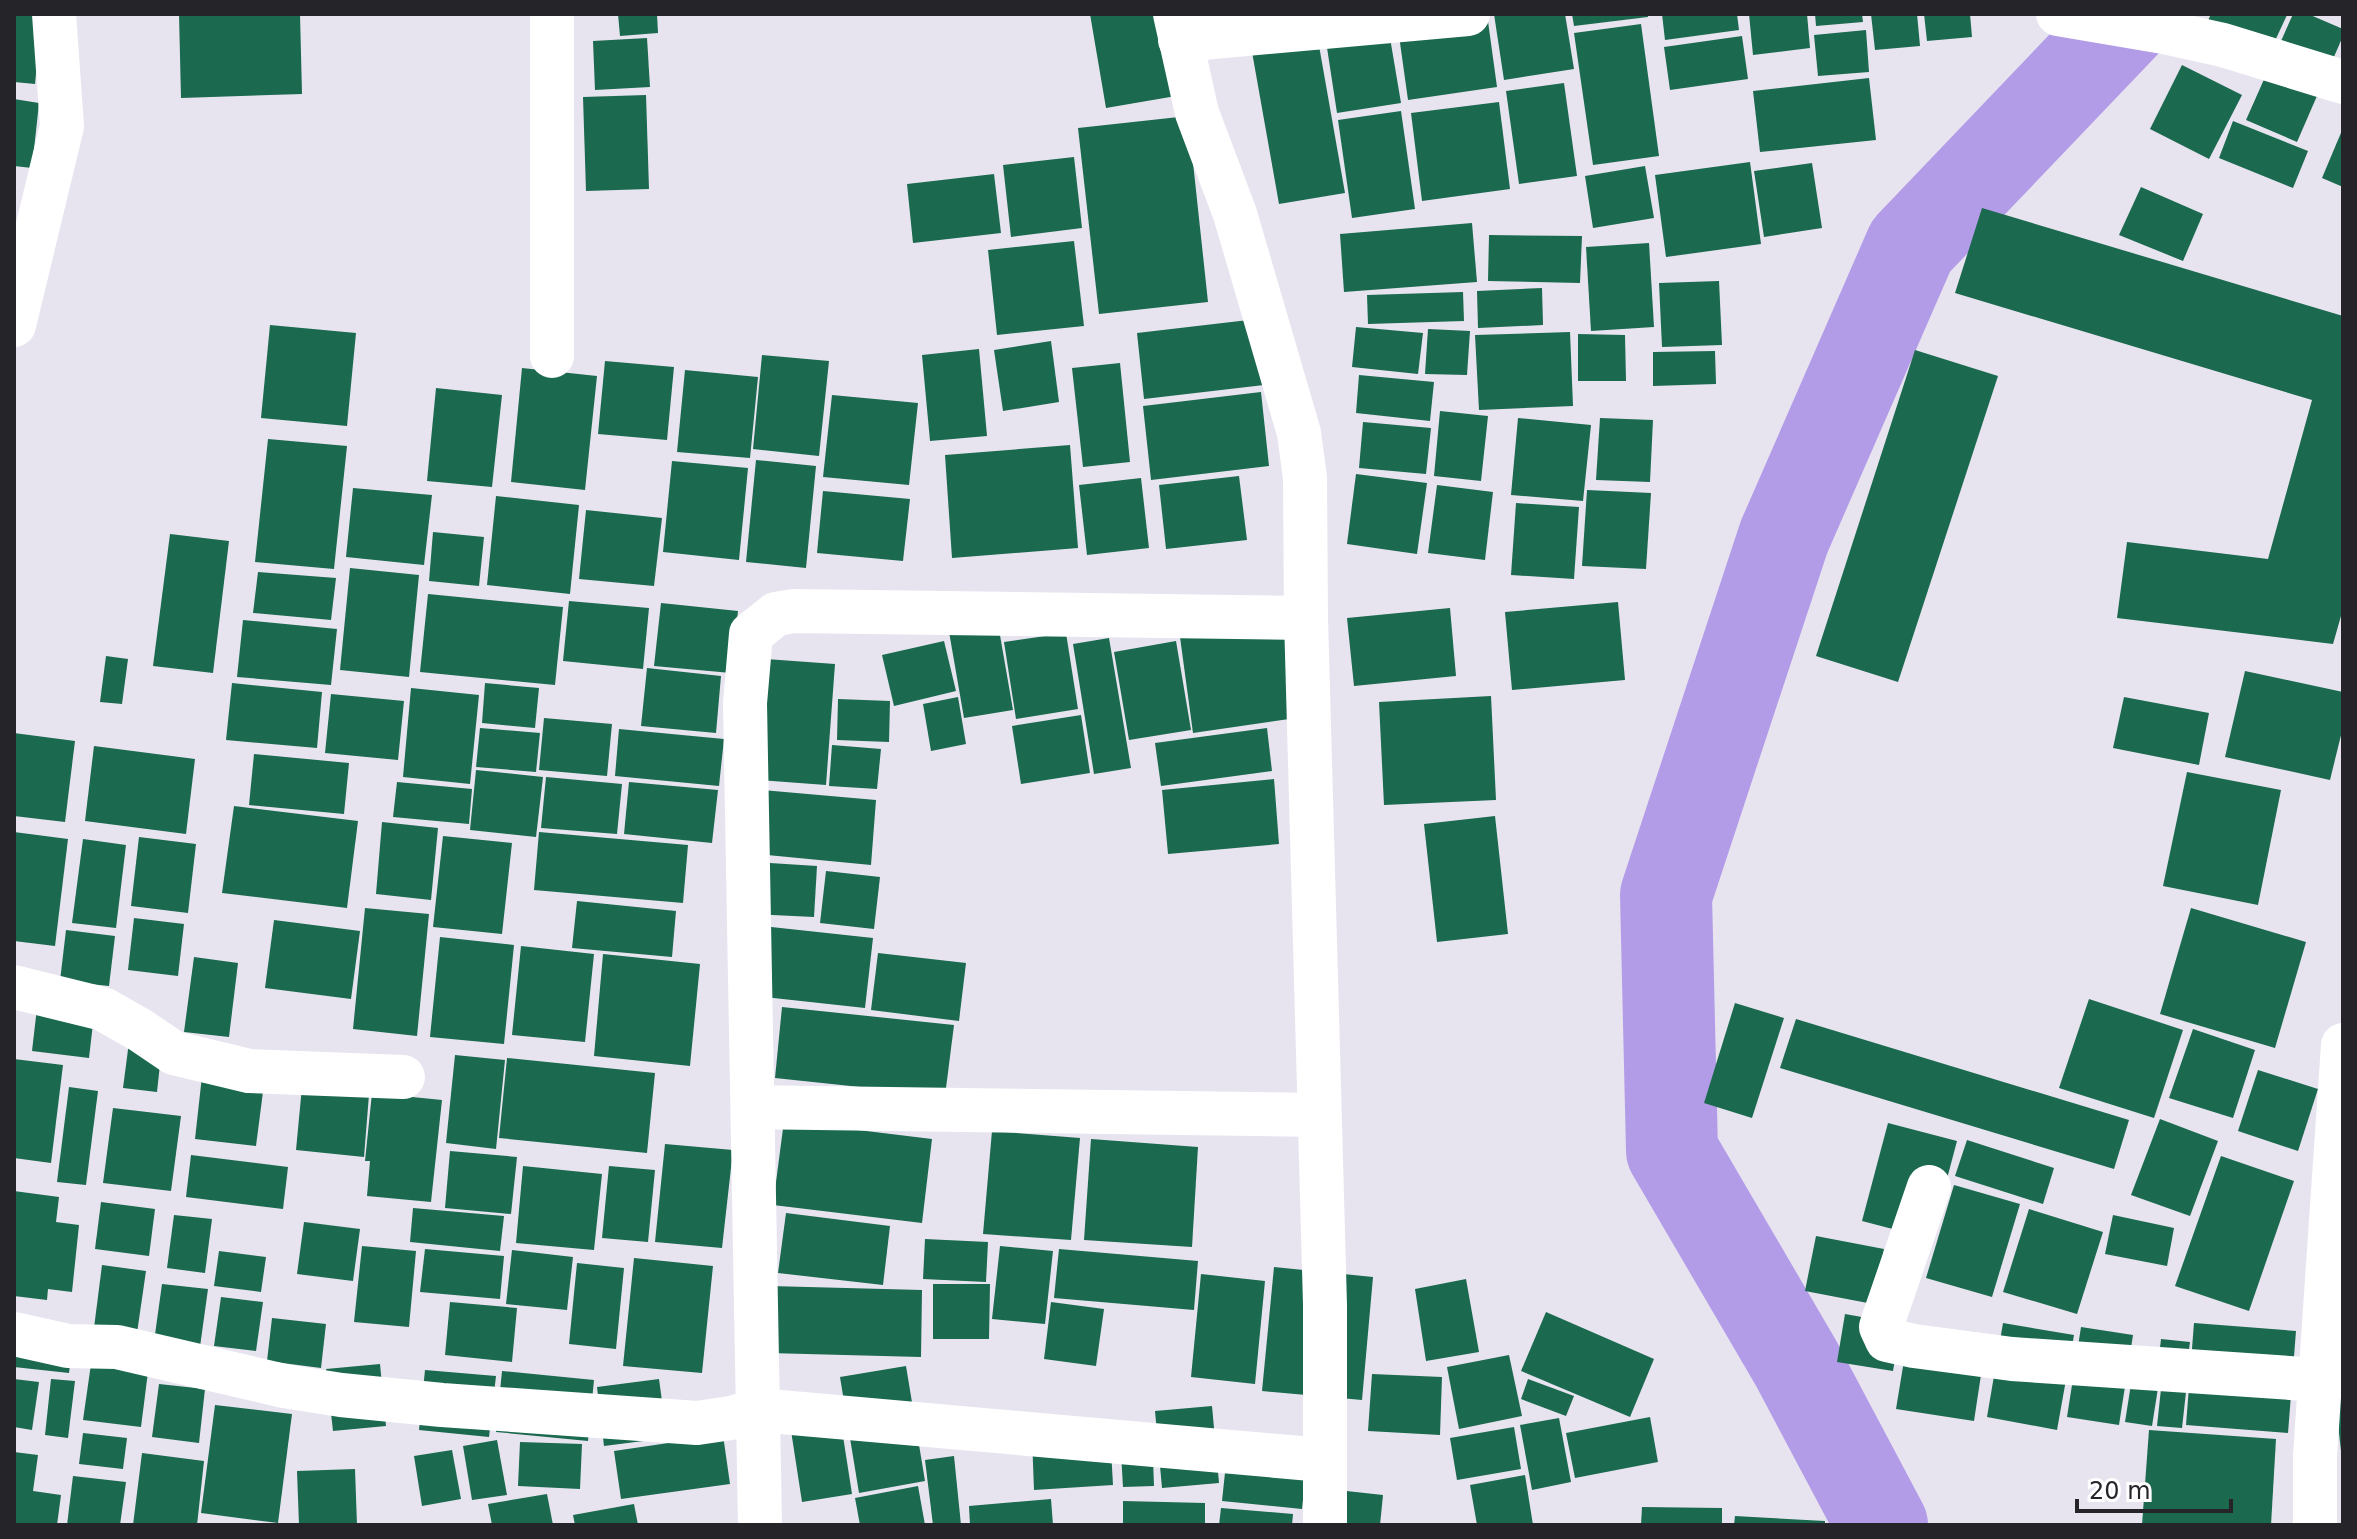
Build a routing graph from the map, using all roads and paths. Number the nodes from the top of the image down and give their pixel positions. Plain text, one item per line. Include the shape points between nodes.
1 (54, 14) edge
2 (552, 14) edge
3 (1468, 14) edge
4 (2058, 14) edge
5 (1178, 27) edge
6 (2343, 82) edge
7 (14, 325) edge
8 (552, 356) dead end
9 (1306, 618) junction
10 (14, 987) edge
11 (2343, 1045) edge
12 (403, 1077) dead end
13 (753, 1107) junction
14 (1319, 1115) junction
15 (1929, 1187) dead end
16 (14, 1334) edge
17 (2320, 1380) junction
18 (758, 1410) junction
19 (1323, 1460) junction
20 (760, 1525) edge
21 (1325, 1525) edge
22 (2315, 1525) edge

1 - 7 street via 62,126
2 - 8 street
3 - 5 street
4 - 6 street via 2223,45
5 - 9 street via 1197,113 1235,214 1299,433 1305,478
9 - 13 street via 794,611 764,621 751,634 745,703
9 - 14 street
10 - 12 street via 103,1009 174,1053 249,1071
11 - 17 street
13 - 14 street
13 - 18 street
14 - 19 street
15 - 17 street via 1881,1327 1887,1340 2012,1359
16 - 18 street via 68,1346 117,1347 341,1395 678,1423
17 - 22 street
18 - 19 street
18 - 20 street
19 - 21 street

